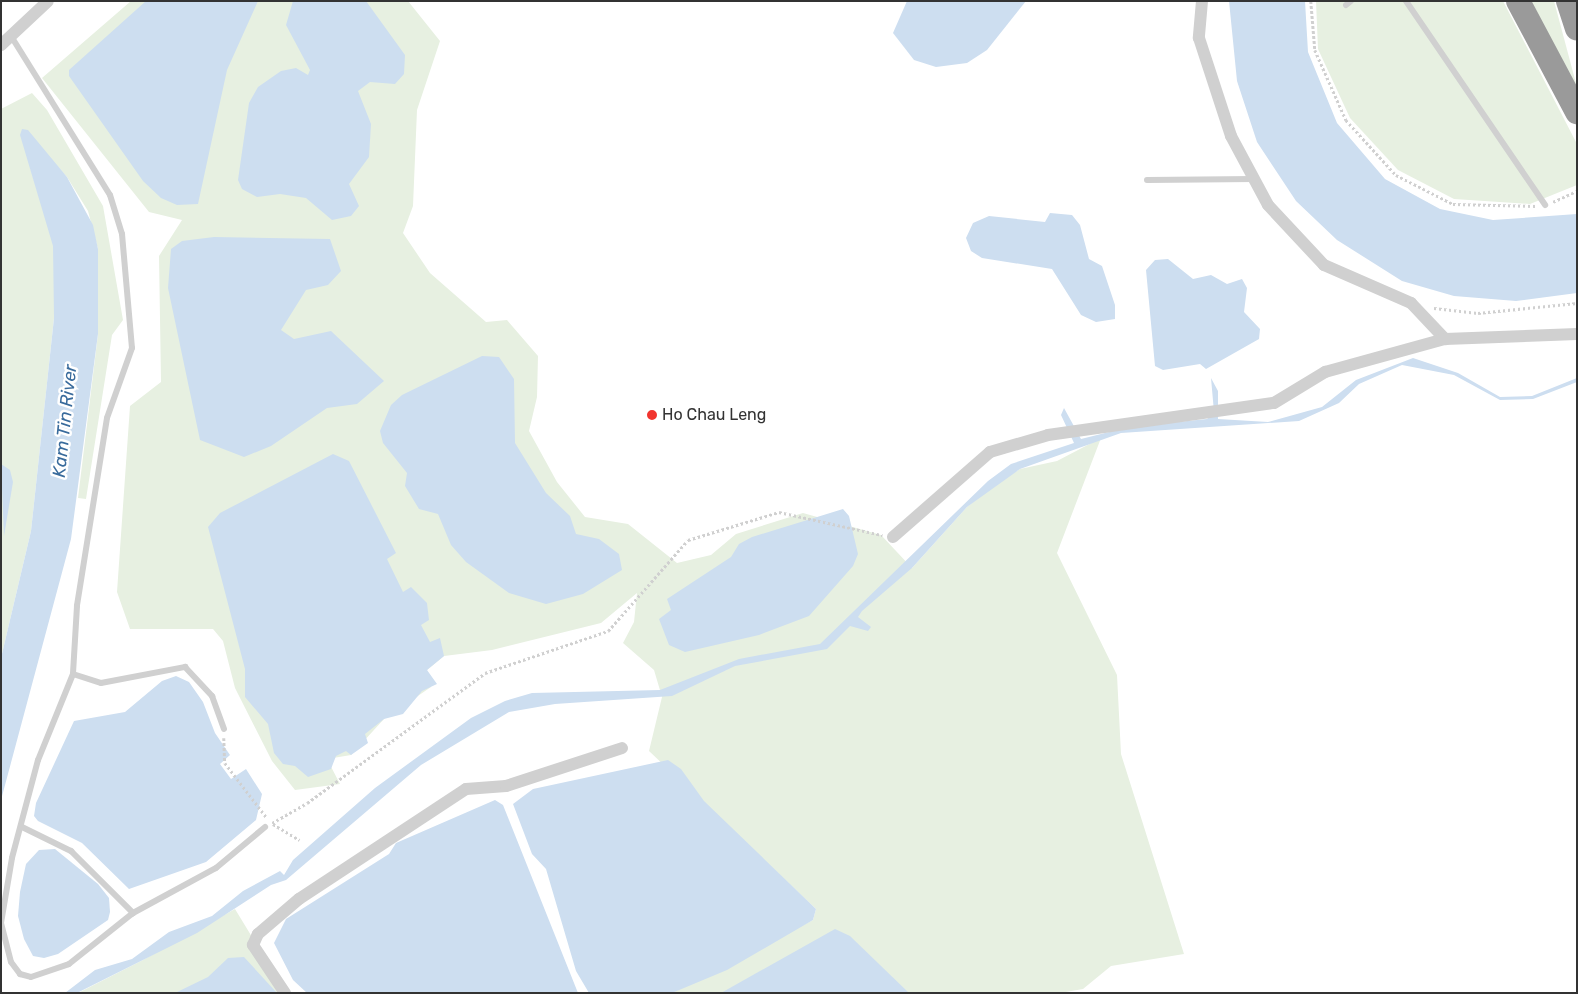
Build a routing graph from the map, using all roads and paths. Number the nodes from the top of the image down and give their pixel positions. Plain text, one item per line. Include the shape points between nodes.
1 (48, 1) edge
2 (1202, 1) edge
3 (1311, 1) edge
4 (1406, 1) edge
5 (1518, 1) edge
6 (1568, 1) edge
7 (1577, 29) edge
8 (6, 41) edge
9 (1577, 112) edge
10 (1147, 180) dead end
11 (1254, 180) junction
12 (1577, 191) edge
13 (1545, 205) junction
14 (1577, 303) edge
15 (1411, 304) junction
16 (1577, 334) edge
17 (1445, 340) junction
18 (893, 537) joint
19 (73, 674) junction
20 (224, 729) joint
21 (622, 748) dead end
22 (272, 823) junction
23 (22, 827) junction
24 (265, 827) joint
25 (300, 840) dead end
26 (133, 913) junction
27 (285, 993) edge

1 - 8 street
2 - 11 street via 1199,38 1231,136
3 - 13 path via 1315,50 1346,120 1396,175 1453,204 1517,209
4 - 13 lane
5 - 9 highway
6 - 7 highway
8 - 19 lane via 110,195 122,234 132,315 132,348 107,418 77,606
10 - 11 lane
11 - 15 street via 1268,205 1324,265
12 - 13 path
14 - 15 path via 1478,313
15 - 17 street
16 - 17 street
17 - 18 street via 1325,372 1274,403 1048,435 990,452
18 - 22 path via 780,512 688,540 608,630 485,673 308,803
19 - 20 lane via 101,683 185,667 198,675 212,696
19 - 23 lane via 38,760
20 - 22 path via 225,763
21 - 27 street via 506,786 466,789 299,899 258,934 253,945
22 - 24 path
22 - 25 path
23 - 26 lane via 71,851
23 - 26 lane via 1,923 11,962 20,974 46,974 69,964
24 - 26 lane via 216,868

